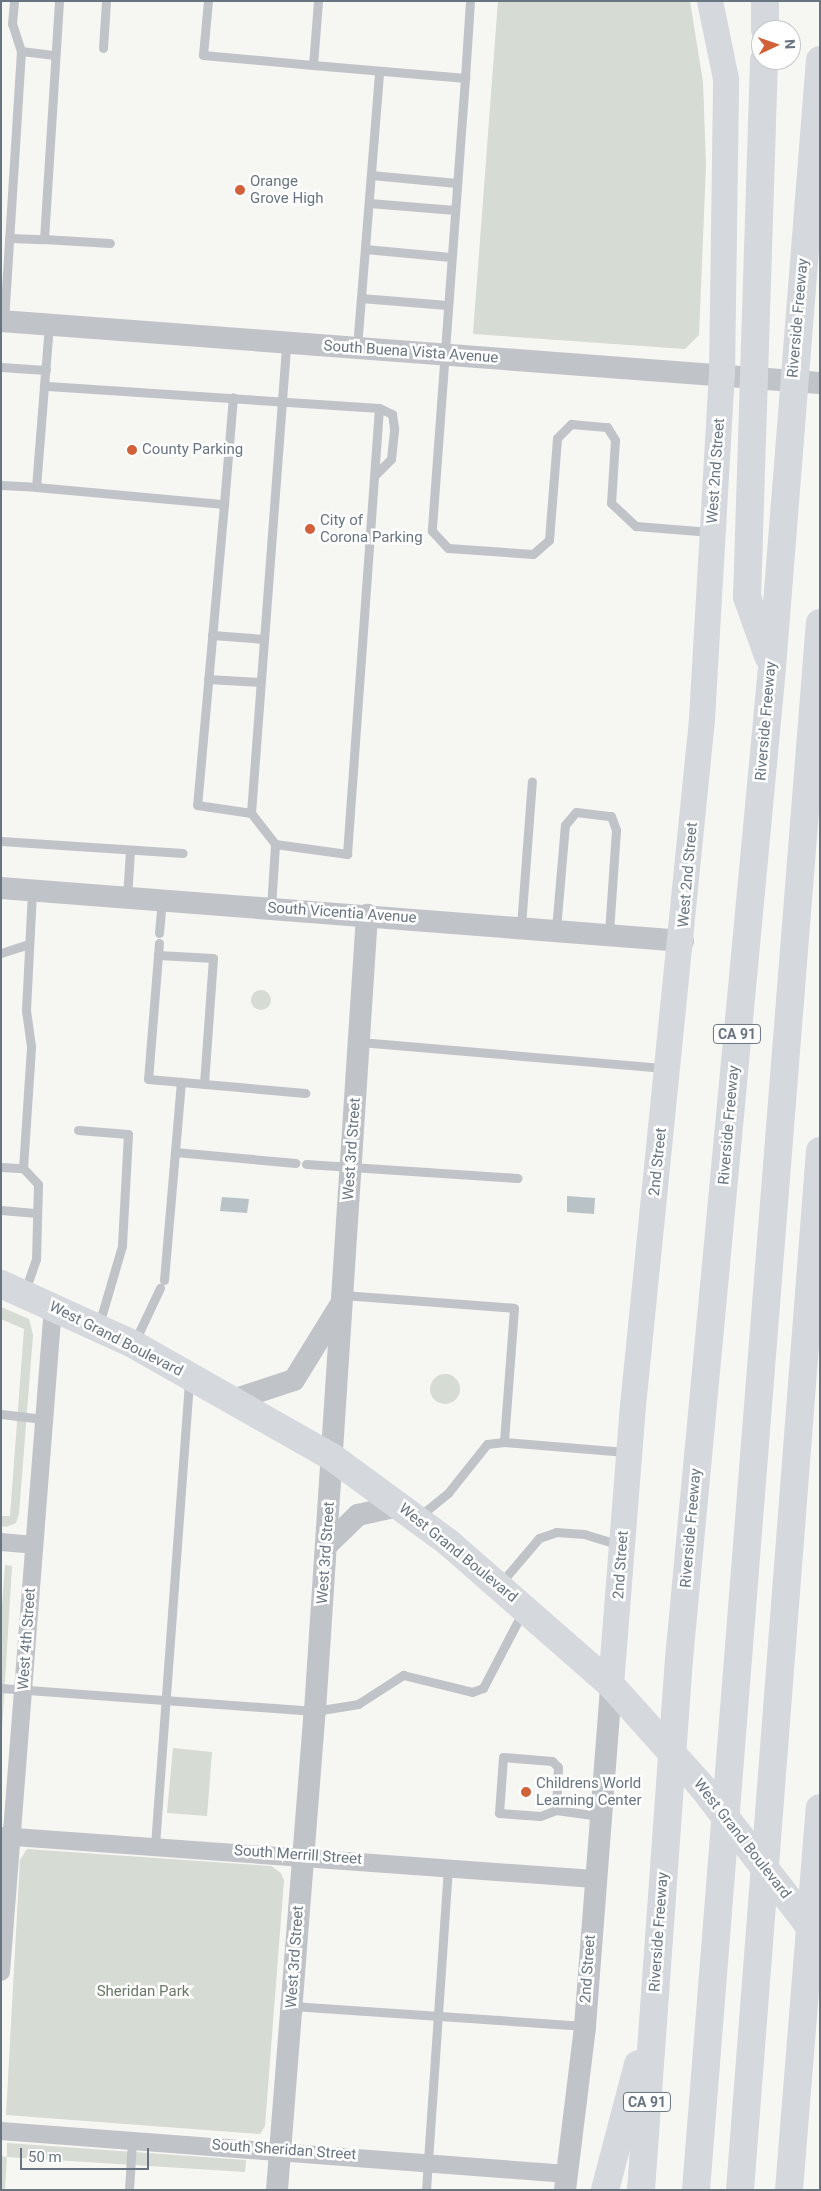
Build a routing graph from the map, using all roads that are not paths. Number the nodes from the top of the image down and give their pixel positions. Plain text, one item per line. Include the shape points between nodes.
1 (14, 1) edge
2 (59, 1) edge
3 (106, 1) edge
4 (208, 1) edge
5 (318, 1) edge
6 (470, 1) edge
7 (710, 1) edge
8 (765, 1) edge
9 (765, 20) edge
10 (103, 48) dead end
11 (21, 51) junction
12 (55, 55) junction
13 (820, 60) edge
14 (313, 64) junction
15 (764, 70) edge
16 (379, 71) junction
17 (465, 78) junction
18 (371, 174) junction
19 (457, 183) junction
20 (369, 203) junction
21 (455, 210) junction
22 (10, 238) junction
23 (44, 239) junction
24 (110, 243) dead end
25 (365, 249) junction
26 (451, 258) junction
27 (361, 298) junction
28 (447, 305) junction
29 (3, 321) edge
30 (49, 325) junction
31 (286, 343) junction
32 (357, 348) junction
33 (443, 354) junction
34 (1, 367) edge
35 (46, 370) junction
36 (722, 375) junction
37 (820, 384) edge
38 (44, 386) junction
39 (233, 397) junction
40 (281, 401) junction
41 (379, 408) junction
42 (376, 474) junction
43 (1, 485) edge
44 (36, 487) junction
45 (224, 504) junction
46 (712, 532) junction
47 (820, 623) edge
48 (212, 635) junction
49 (264, 639) junction
50 (772, 667) junction
51 (208, 679) junction
52 (260, 682) junction
53 (532, 781) dead end
54 (251, 813) junction
55 (1, 842) edge
56 (275, 844) junction
57 (130, 850) junction
58 (183, 854) dead end
59 (1, 888) edge
60 (32, 890) junction
61 (127, 897) junction
62 (162, 900) junction
63 (272, 908) junction
64 (368, 915) junction
65 (521, 926) junction
66 (556, 929) junction
67 (609, 933) junction
68 (683, 942) junction
69 (28, 944) junction
70 (1, 953) edge
71 (158, 955) junction
72 (359, 1042) junction
73 (668, 1068) junction
74 (181, 1082) junction
75 (204, 1084) junction
76 (305, 1093) dead end
77 (78, 1130) dead end
78 (820, 1151) edge
79 (175, 1152) junction
80 (296, 1163) dead end
81 (306, 1164) dead end
82 (1, 1167) edge
83 (351, 1167) junction
84 (23, 1168) junction
85 (518, 1178) dead end
86 (1, 1210) edge
87 (37, 1213) junction
88 (13, 1289) edge
89 (343, 1298) junction
90 (53, 1307) junction
91 (98, 1327) junction
92 (134, 1344) junction
93 (190, 1376) junction
94 (233, 1400) junction
95 (1, 1414) edge
96 (44, 1419) junction
97 (504, 1442) junction
98 (630, 1452) junction
99 (332, 1457) junction
100 (407, 1512) junction
101 (1, 1542) edge
102 (34, 1545) junction
103 (622, 1545) junction
104 (326, 1546) junction
105 (499, 1584) junction
106 (525, 1608) junction
107 (611, 1685) junction
108 (1, 1688) edge
109 (23, 1689) junction
110 (165, 1700) junction
111 (315, 1711) junction
112 (820, 1808) edge
113 (556, 1810) junction
114 (600, 1816) junction
115 (7, 1836) edge
116 (156, 1845) junction
117 (303, 1855) junction
118 (448, 1867) junction
119 (594, 1879) junction
120 (820, 1940) edge
121 (1, 1972) edge
122 (292, 2006) junction
123 (653, 2014) junction
124 (439, 2015) junction
125 (585, 2026) junction
126 (1, 2131) edge
127 (132, 2141) junction
128 (280, 2149) junction
129 (428, 2161) junction
130 (566, 2182) edge
131 (129, 2190) edge
132 (277, 2190) edge
133 (426, 2190) edge
134 (605, 2190) edge
135 (641, 2190) edge
136 (696, 2190) edge
137 (740, 2190) edge
138 (789, 2190) edge

1 - 11 lane via 12,24
2 - 12 lane
3 - 10 lane
4 - 14 lane via 203,55
5 - 14 lane
6 - 17 lane
7 - 36 main road, West 2nd Street via 726,79
8 - 9 main road
11 - 12 lane
11 - 22 lane
12 - 23 lane
13 - 50 main road, Riverside Freeway / CA 91
14 - 16 lane
15 - 50 main road via 758,352 747,597
16 - 17 lane
16 - 18 lane
17 - 19 lane
18 - 19 lane
18 - 20 lane
19 - 21 lane
20 - 21 lane
20 - 25 lane
21 - 26 lane
22 - 23 lane
22 - 29 lane
23 - 24 lane
25 - 26 lane
25 - 27 lane
26 - 28 lane
27 - 28 lane
27 - 32 lane
28 - 33 lane
29 - 30 street, South Buena Vista Avenue
30 - 31 street, South Buena Vista Avenue
30 - 35 lane
31 - 32 street, South Buena Vista Avenue
31 - 40 lane
32 - 33 street, South Buena Vista Avenue
33 - 36 street, South Buena Vista Avenue
33 - 46 lane via 432,531 448,548 533,554 549,540 557,438 571,424 607,427 615,440 611,503 636,526
34 - 35 lane
35 - 38 lane
36 - 37 street, South Buena Vista Avenue
36 - 46 main road, West 2nd Street
38 - 39 lane
38 - 44 lane
39 - 40 lane
39 - 45 lane
40 - 41 lane
40 - 49 lane
41 - 42 lane
41 - 42 lane via 392,414 394,428 391,459
42 - 56 lane via 347,854
43 - 44 lane
44 - 45 lane
45 - 48 lane
46 - 68 main road, West 2nd Street
47 - 136 main road
48 - 49 lane
48 - 51 lane
49 - 52 lane
50 - 123 main road, Riverside Freeway / CA 91 via 679,1659
51 - 52 lane
51 - 54 lane via 197,805
52 - 54 lane
53 - 65 lane
54 - 56 lane
55 - 57 lane
56 - 63 lane
57 - 58 lane
57 - 61 lane
59 - 60 street, South Vicentia Avenue
60 - 61 street, South Vicentia Avenue
60 - 69 lane
61 - 62 street, South Vicentia Avenue
62 - 63 street, South Vicentia Avenue
62 - 71 lane
63 - 64 street, South Vicentia Avenue
64 - 65 street, South Vicentia Avenue
64 - 72 street, West 3rd Street
65 - 66 street, South Vicentia Avenue
66 - 67 street, South Vicentia Avenue
66 - 67 lane via 565,825 576,812 611,816 616,830
67 - 68 street, South Vicentia Avenue
68 - 73 main road, 2nd Street
69 - 70 lane
69 - 84 lane via 26,1010 31,1046
71 - 74 lane via 148,1080
71 - 75 lane via 213,958
72 - 73 lane
72 - 83 street, West 3rd Street
73 - 98 main road, 2nd Street
74 - 75 lane
74 - 79 lane
75 - 76 lane
77 - 91 lane via 128,1134 122,1246
78 - 137 main road
79 - 80 lane
79 - 92 lane via 162,1284
81 - 83 lane
82 - 84 lane
83 - 85 lane
83 - 89 street, West 3rd Street
84 - 87 lane via 38,1184
86 - 87 lane
87 - 88 lane via 36,1259
88 - 90 main road, West Grand Boulevard
89 - 94 street via 294,1380
89 - 97 lane via 514,1308
89 - 99 street, West 3rd Street
90 - 91 main road, West Grand Boulevard
90 - 96 street, West 4th Street
91 - 92 main road, West Grand Boulevard
92 - 93 main road, West Grand Boulevard
93 - 94 main road, West Grand Boulevard
93 - 110 lane
94 - 99 main road, West Grand Boulevard
95 - 96 lane
96 - 102 street, West 4th Street
97 - 98 lane
97 - 100 lane via 487,1444 448,1492
98 - 103 main road, 2nd Street
99 - 100 main road, West Grand Boulevard
99 - 104 street, West 3rd Street
100 - 104 street via 358,1514
100 - 105 main road, West Grand Boulevard
101 - 102 street
102 - 109 street, West 4th Street
103 - 105 lane via 584,1534 547,1535 539,1538
103 - 107 main road, 2nd Street
104 - 111 street, West 3rd Street
105 - 106 main road, West Grand Boulevard
106 - 107 main road, West Grand Boulevard
106 - 111 lane via 483,1688 472,1692 456,1690 403,1675 358,1704
107 - 114 street, 2nd Street
107 - 120 main road, West Grand Boulevard via 703,1788
108 - 109 lane
109 - 110 lane
109 - 115 street, West 4th Street
110 - 111 lane
110 - 116 lane
111 - 117 street, West 3rd Street
112 - 138 main road
113 - 113 lane via 558,1767 552,1761 503,1757 499,1813 540,1816
113 - 114 lane
114 - 119 street, 2nd Street
115 - 116 street, South Merrill Street
115 - 121 street, West 4th Street
116 - 117 street, South Merrill Street
117 - 118 street, South Merrill Street
117 - 122 street, West 3rd Street
118 - 119 street, South Merrill Street
118 - 124 lane
119 - 125 street, 2nd Street
122 - 124 lane
122 - 128 street, West 3rd Street
123 - 134 main road via 608,2164
123 - 135 main road, Riverside Freeway / CA 91
124 - 125 lane
124 - 129 lane
125 - 130 street, 2nd Street
126 - 127 street, South Sheridan Street
127 - 128 street, South Sheridan Street
127 - 131 lane
128 - 129 street, South Sheridan Street
128 - 132 street, West 3rd Street
129 - 130 street, South Sheridan Street
129 - 133 lane

